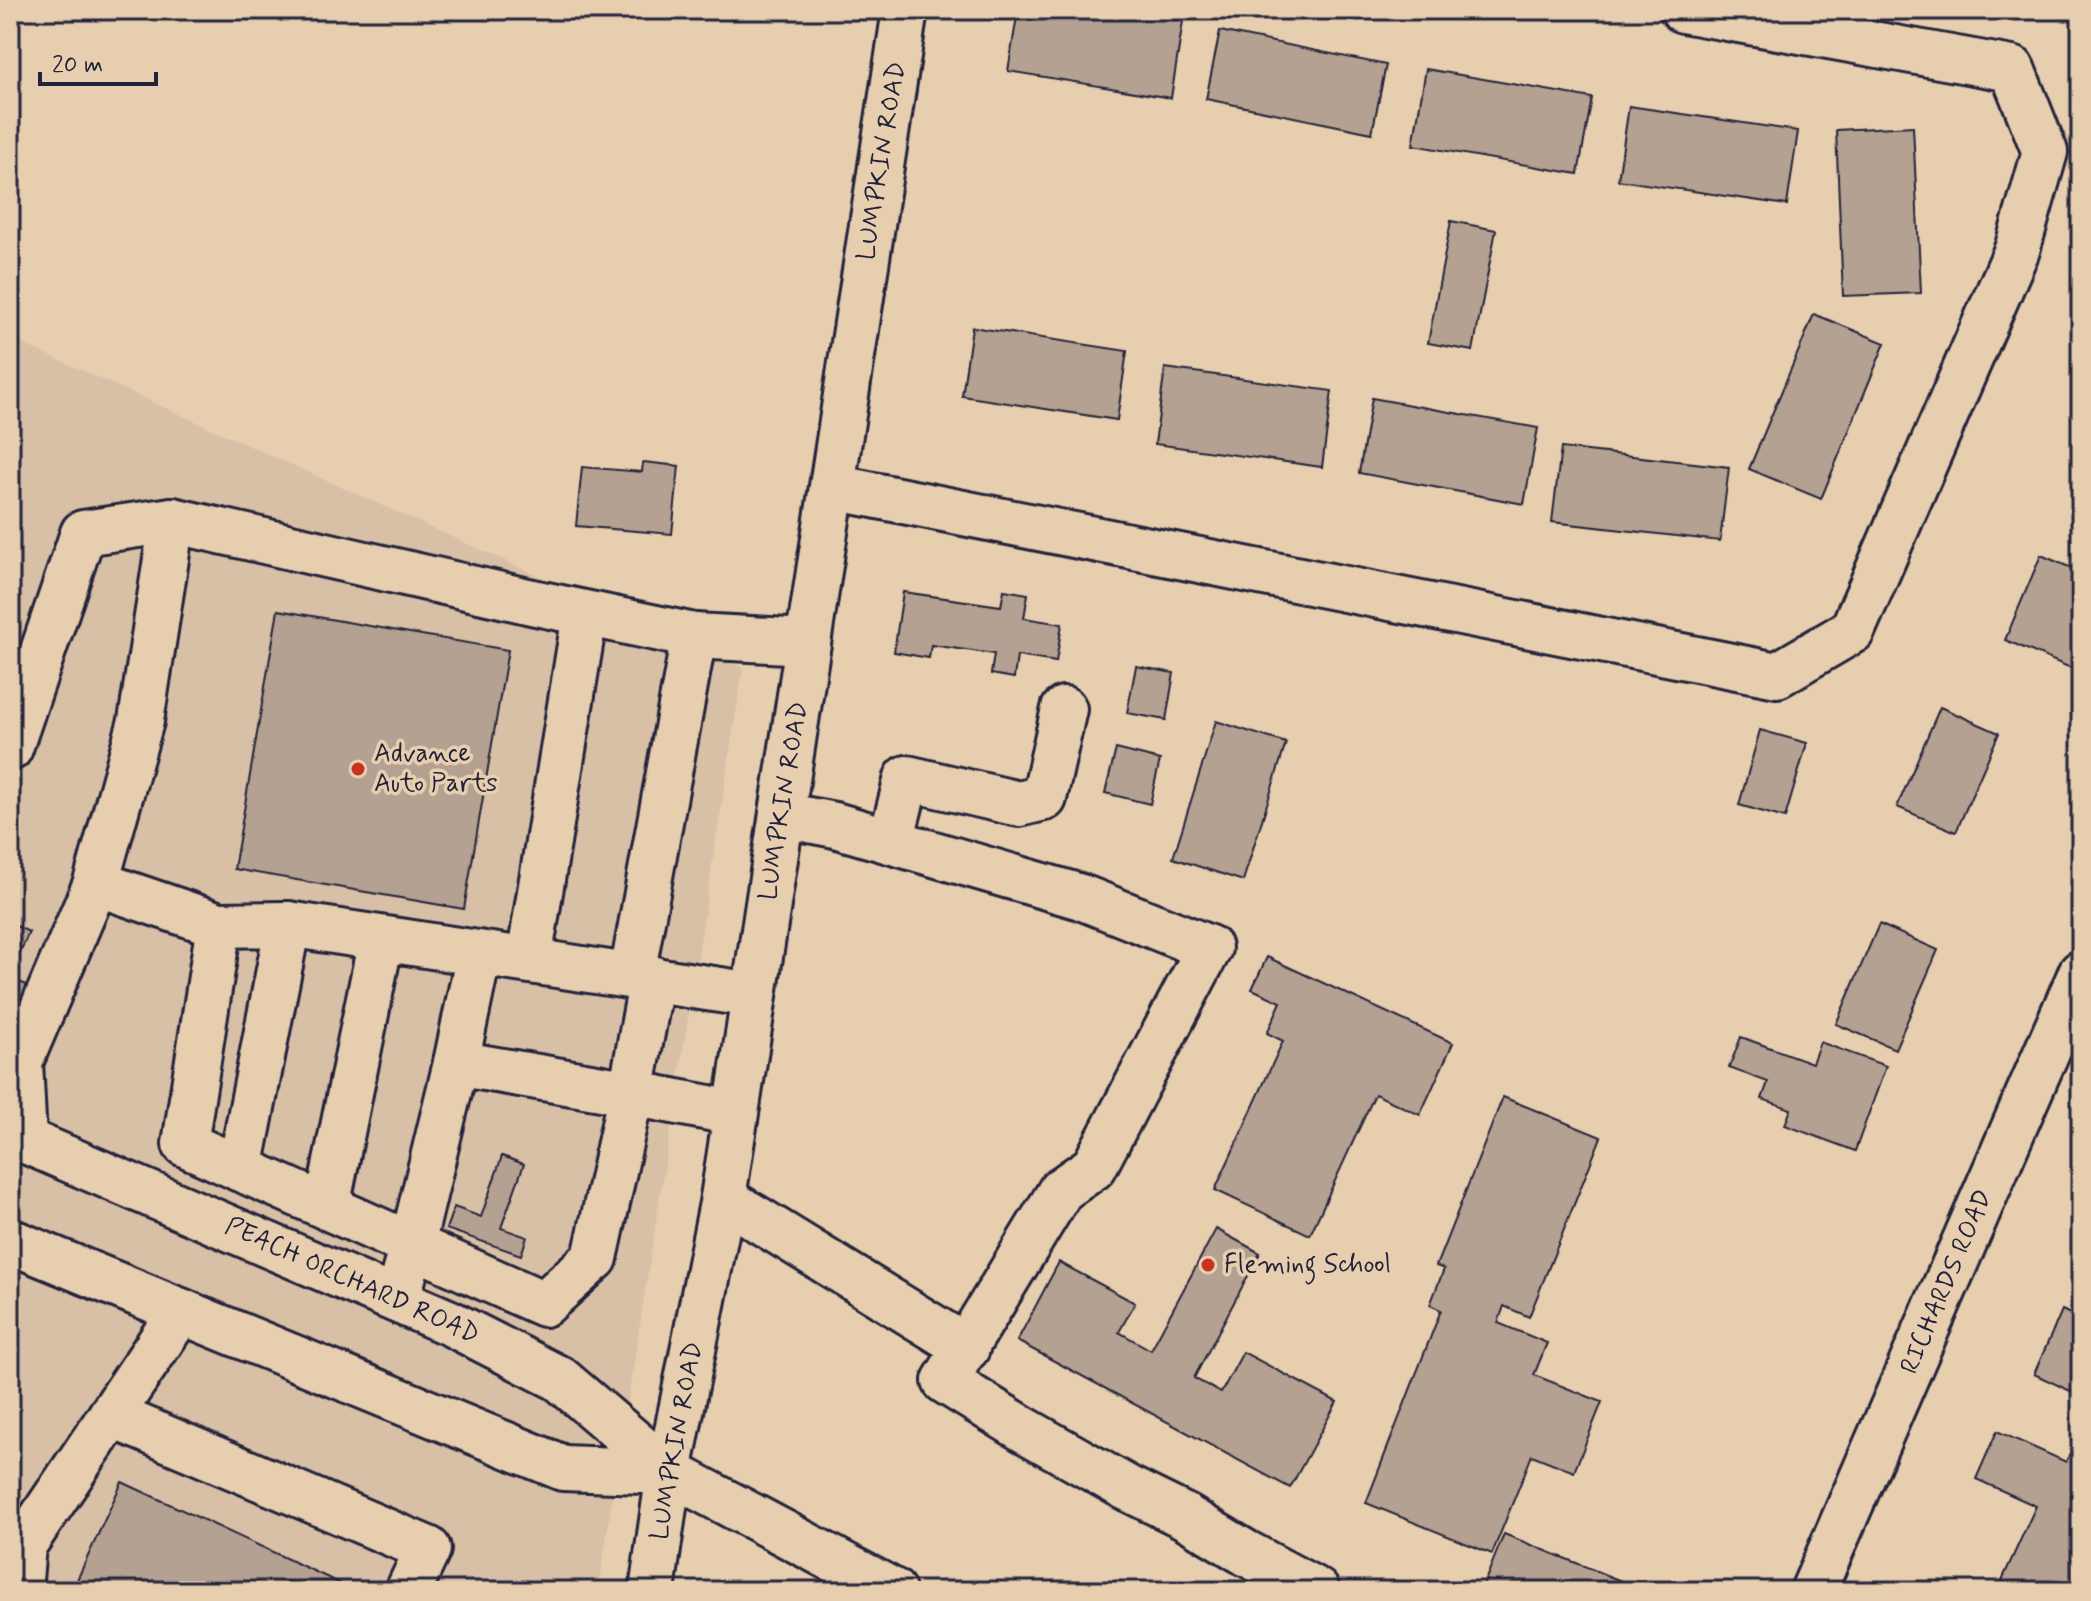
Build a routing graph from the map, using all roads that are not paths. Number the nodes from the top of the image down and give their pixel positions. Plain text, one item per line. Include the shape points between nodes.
1 (905, 10) edge
2 (1683, 10) edge
3 (833, 487) junction
4 (172, 520) junction
5 (585, 614) junction
6 (694, 636) junction
7 (808, 642) junction
8 (1064, 709) dead end
9 (10, 748) edge
10 (782, 815) junction
11 (891, 841) junction
12 (96, 883) junction
13 (288, 924) junction
14 (219, 925) junction
15 (381, 939) junction
16 (479, 953) junction
17 (529, 960) junction
18 (2081, 973) edge
19 (642, 977) junction
20 (753, 995) junction
21 (15, 1060) edge
22 (456, 1063) junction
23 (631, 1093) junction
24 (735, 1113) junction
25 (17, 1137) edge
26 (198, 1150) junction
27 (240, 1169) junction
28 (723, 1198) junction
29 (183, 1207) junction
30 (327, 1207) junction
31 (10, 1241) edge
32 (412, 1245) junction
33 (397, 1300) junction
34 (544, 1304) junction
35 (181, 1311) junction
36 (967, 1348) junction
37 (513, 1355) junction
38 (111, 1415) junction
39 (669, 1472) junction
40 (882, 1588) edge
41 (19, 1591) edge
42 (408, 1591) edge
43 (652, 1591) edge
44 (1317, 1591) edge
45 (1813, 1591) edge

1 - 3 main road, LUMPKIN ROAD
2 - 3 main road via 2012,69 2045,152 2017,250 1852,631 1777,675
3 - 7 main road, LUMPKIN ROAD
4 - 5 main road
4 - 9 main road via 83,533
4 - 12 main road via 141,721
5 - 6 main road
5 - 17 main road
6 - 7 main road
6 - 19 main road
7 - 10 main road, LUMPKIN ROAD
8 - 11 main road via 1044,798 1019,804 907,778
10 - 11 main road
10 - 20 main road, LUMPKIN ROAD
11 - 36 main road via 1081,897 1209,948 1094,1167 1061,1190
12 - 14 main road
12 - 21 main road
13 - 14 main road
13 - 15 main road
13 - 27 main road
14 - 26 main road via 185,1144
15 - 16 main road
15 - 30 main road
16 - 17 main road
16 - 22 main road
17 - 19 main road
18 - 45 main road, RICHARDS ROAD
19 - 20 main road
19 - 23 main road
20 - 24 main road, LUMPKIN ROAD
21 - 25 main road
22 - 23 main road
22 - 32 main road
23 - 24 main road
23 - 34 main road via 595,1258
24 - 28 main road, LUMPKIN ROAD
25 - 29 main road, PEACH ORCHARD ROAD
26 - 27 main road
26 - 29 main road
27 - 30 main road
28 - 36 main road
28 - 39 main road, LUMPKIN ROAD
29 - 33 main road, PEACH ORCHARD ROAD
30 - 32 main road
31 - 35 main road, PEACH ORCHARD ROAD
32 - 33 main road
32 - 34 main road
33 - 37 main road, PEACH ORCHARD ROAD
34 - 37 main road
35 - 38 main road
35 - 39 main road, PEACH ORCHARD ROAD via 563,1468
36 - 44 main road via 945,1381
37 - 39 main road, PEACH ORCHARD ROAD via 560,1379
38 - 41 main road via 23,1546
38 - 42 main road via 428,1549
39 - 40 main road, PEACH ORCHARD ROAD
39 - 43 main road, LUMPKIN ROAD

